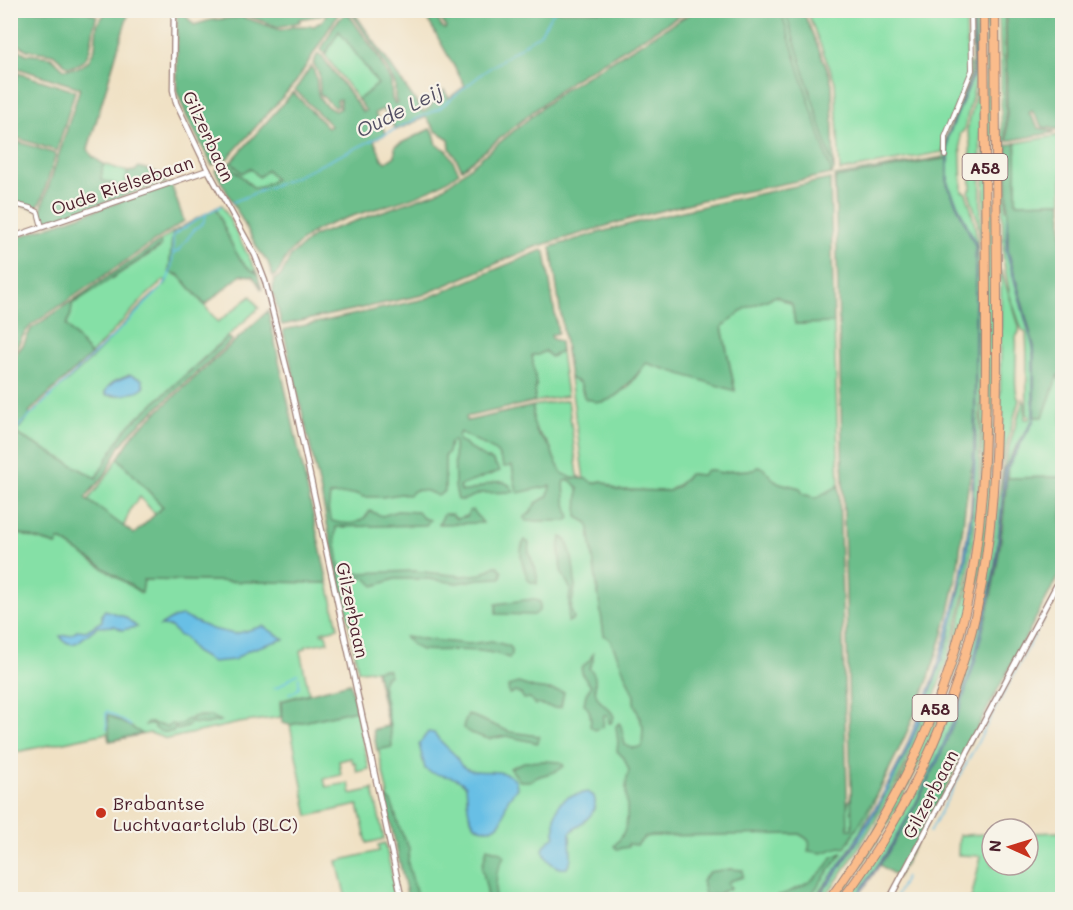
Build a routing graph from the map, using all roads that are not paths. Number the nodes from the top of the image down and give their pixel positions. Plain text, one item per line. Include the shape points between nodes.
1 (174, 10) edge
2 (971, 10) edge
3 (984, 10) edge
4 (995, 10) edge
5 (945, 156) dead end
6 (208, 170) junction
7 (10, 204) edge
8 (42, 227) junction
9 (10, 238) edge
10 (1062, 575) edge
11 (402, 900) edge
12 (829, 900) edge
13 (842, 900) edge
14 (889, 900) edge

1 - 6 street, Gilzerbaan via 173,90
2 - 5 street via 972,70 945,137
3 - 12 highway, A58 via 985,429 974,563 955,647 922,739 877,829
4 - 13 highway, A58 via 996,450 985,563 957,681 933,744 886,835
6 - 8 street, Oude Rielsebaan
6 - 11 street, Gilzerbaan via 266,281
7 - 8 street via 38,212
8 - 9 street, Oude Rielsebaan
10 - 14 street, Gilzerbaan

